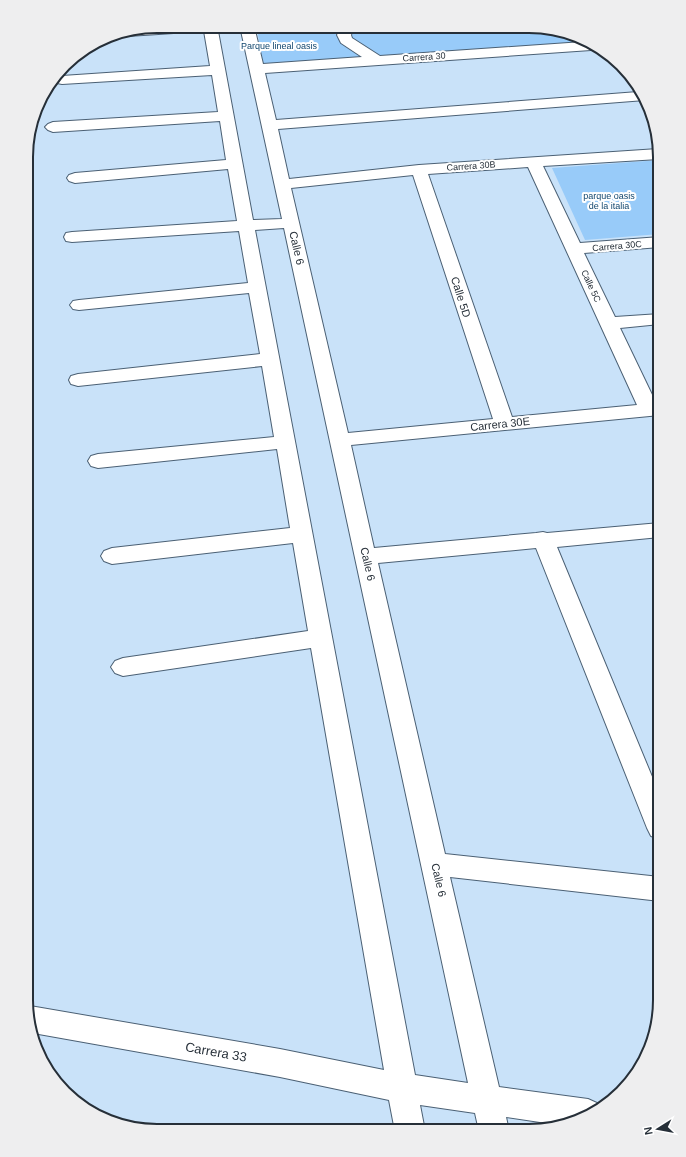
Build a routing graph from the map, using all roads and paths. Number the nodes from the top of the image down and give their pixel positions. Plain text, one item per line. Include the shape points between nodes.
1 (215, 33) edge
2 (249, 33) edge
3 (344, 33) edge
4 (584, 46) edge
5 (377, 60) junction
6 (257, 69) junction
7 (218, 70) junction
8 (62, 80) dead end
9 (637, 96) edge
10 (226, 116) junction
11 (269, 125) junction
12 (53, 128) dead end
13 (653, 154) edge
14 (533, 162) junction
15 (235, 164) junction
16 (419, 170) junction
17 (74, 178) dead end
18 (283, 184) junction
19 (291, 223) junction
20 (246, 226) junction
21 (72, 237) dead end
22 (653, 243) edge
23 (574, 249) junction
24 (257, 287) junction
25 (80, 305) dead end
26 (653, 320) edge
27 (609, 323) junction
28 (270, 359) junction
29 (78, 380) dead end
30 (653, 407) edge
31 (653, 409) edge
32 (504, 423) junction
33 (340, 440) junction
34 (285, 442) junction
35 (98, 461) dead end
36 (653, 531) edge
37 (302, 534) junction
38 (543, 539) junction
39 (112, 556) dead end
40 (366, 556) junction
41 (321, 638) junction
42 (123, 667) dead end
43 (653, 811) edge
44 (436, 864) junction
45 (653, 888) edge
46 (34, 1020) edge
47 (402, 1088) junction
48 (489, 1101) junction
49 (580, 1113) edge
50 (409, 1124) edge
51 (493, 1124) edge

1 - 7 street
2 - 6 street, Calle 6
3 - 5 street via 346,40
4 - 5 street, Carrera 30
5 - 6 street, Carrera 30
6 - 11 street, Calle 6
7 - 8 street
7 - 10 street
9 - 11 street
10 - 12 street
10 - 15 street
11 - 18 street, Calle 6
13 - 14 street, Carrera 30B
14 - 16 street, Carrera 30B
14 - 23 street, Calle 5C
15 - 17 street
15 - 20 street
16 - 18 street, Carrera 30B
16 - 32 street, Calle 5D
18 - 19 street, Calle 6
19 - 20 street
19 - 33 street, Calle 6
20 - 21 street
20 - 24 street
22 - 23 street, Carrera 30C
23 - 27 street, Calle 5C
24 - 25 street
24 - 28 street
26 - 27 street
27 - 30 street, Calle 5C
28 - 29 street
28 - 34 street
31 - 32 street, Carrera 30E
32 - 33 street, Carrera 30E
33 - 40 street, Calle 6
34 - 35 street
34 - 37 street
36 - 38 street
37 - 39 street
37 - 41 street
38 - 40 street
38 - 43 street
40 - 44 street, Calle 6
41 - 42 street
41 - 47 street
44 - 45 street
44 - 48 street, Calle 6
46 - 47 street, Carrera 33 via 280,1063
47 - 48 street
47 - 50 street
48 - 49 street
48 - 51 street, Calle 6

